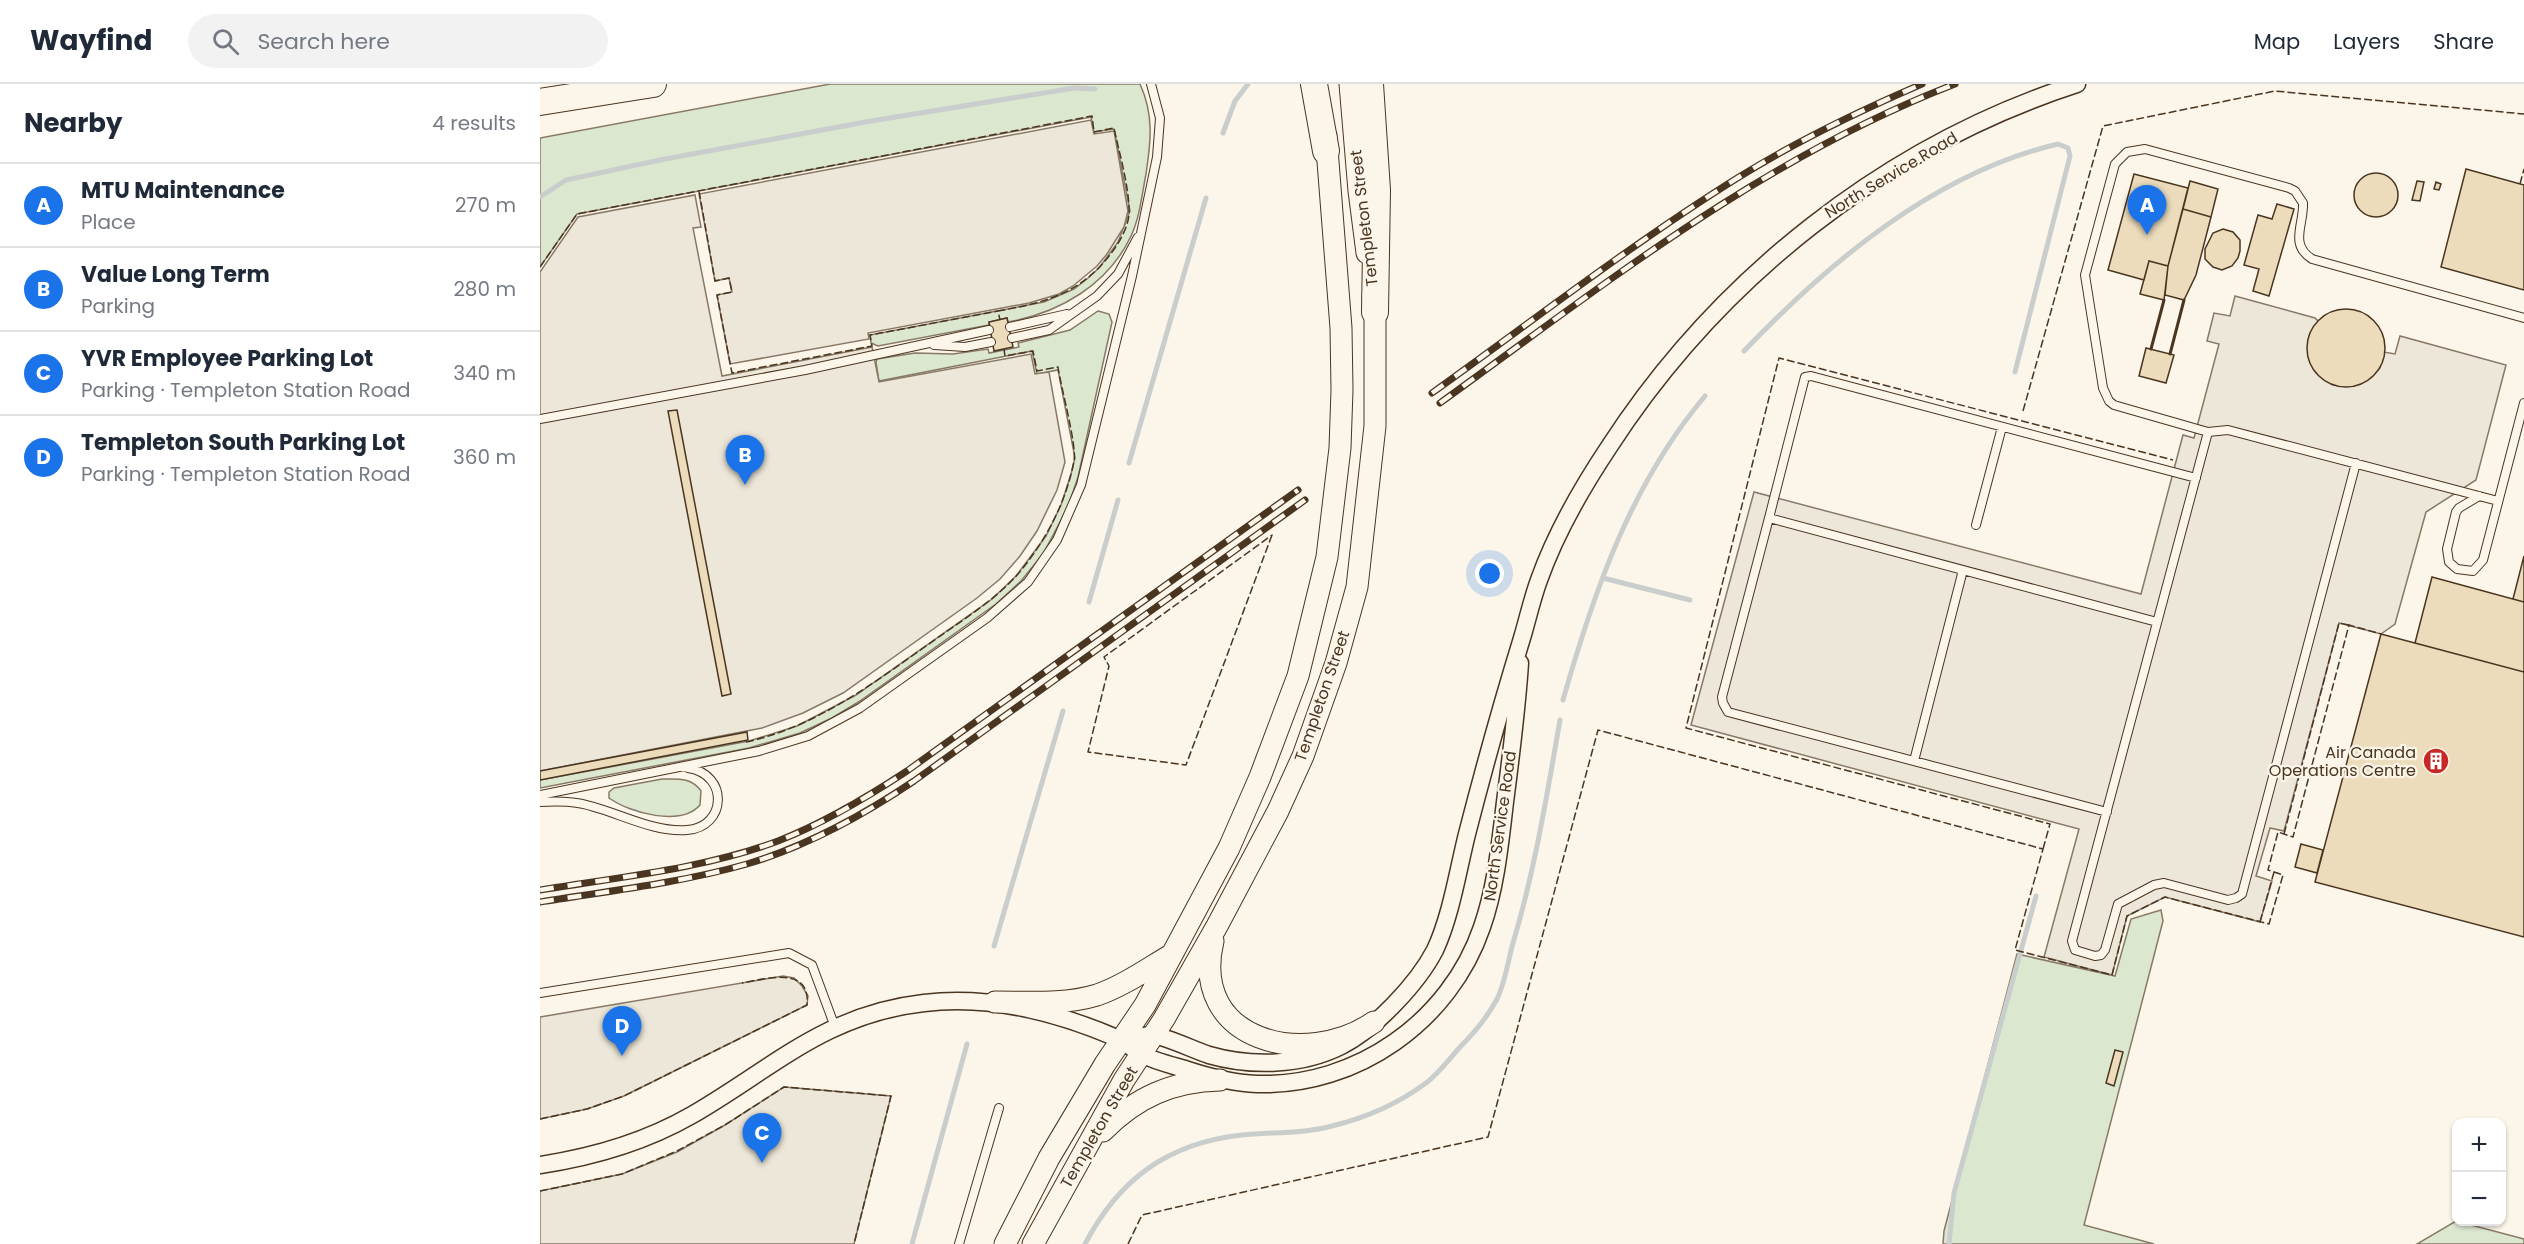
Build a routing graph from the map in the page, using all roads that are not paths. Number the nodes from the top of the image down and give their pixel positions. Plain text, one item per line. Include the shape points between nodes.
1 (653, 84) edge
2 (1151, 84) edge
3 (1314, 84) edge
4 (1326, 84) edge
5 (1350, 84) edge
6 (1370, 84) edge
7 (2077, 84) edge
8 (540, 102) edge
9 (1326, 151) junction
10 (1143, 229) junction
11 (1079, 310) junction
12 (1375, 312) junction
13 (2524, 318) edge
14 (1010, 327) dead end
15 (989, 330) dead end
16 (1012, 338) dead end
17 (991, 342) dead end
18 (924, 344) junction
19 (2524, 403) edge
20 (540, 419) edge
21 (2002, 427) junction
22 (2208, 432) junction
23 (2356, 463) junction
24 (2196, 478) junction
25 (2479, 496) junction
26 (2498, 501) junction
27 (1769, 518) junction
28 (1976, 525) dead end
29 (1963, 570) junction
30 (2157, 622) junction
31 (1522, 635) junction
32 (1914, 761) junction
33 (681, 767) junction
34 (540, 795) edge
35 (540, 802) edge
36 (2107, 812) junction
37 (1217, 926) junction
38 (1171, 955) junction
39 (540, 993) edge
40 (995, 1002) junction
41 (1374, 1022) junction
42 (835, 1027) junction
43 (1154, 1035) junction
44 (1122, 1040) junction
45 (1142, 1054) junction
46 (1220, 1080) junction
47 (999, 1108) dead end
48 (540, 1165) edge
49 (1071, 1175) junction
50 (959, 1244) edge
51 (1005, 1244) edge
52 (1034, 1244) edge

1 - 8 main road
2 - 10 lane via 1158,105 1160,135
3 - 9 main road
4 - 9 street, Templeton Street
5 - 12 street, Templeton Street
6 - 12 main road via 1377,190
7 - 31 street, North Service Road via 1987,120 1875,181 1800,235 1724,303 1645,394 1580,492 1539,579
9 - 38 street, Templeton Street via 1336,251 1342,390 1340,448 1327,556 1298,675 1280,729 1229,848
10 - 11 lane via 1118,274
10 - 33 lane via 1081,484 1057,540 1028,582 987,618 830,725 790,743
11 - 14 lane
11 - 16 lane via 1049,330
12 - 37 street, Templeton Street via 1375,426 1357,587 1336,663 1303,756
13 - 22 lane via 2312,259 2298,240 2303,203 2289,188 2150,150 2127,152 2113,168 2085,275 2103,388 2114,405
15 - 18 lane
17 - 18 lane via 965,346
18 - 20 lane
19 - 26 lane
21 - 24 lane
21 - 27 lane via 1805,377
21 - 28 lane
22 - 23 lane via 2228,430
22 - 24 lane
23 - 25 lane
23 - 36 lane via 2242,894 2228,900 2159,884 2118,904 2101,955 2075,950 2072,941
24 - 30 lane
25 - 26 lane
25 - 26 lane via 2456,512 2446,549 2449,562 2462,571 2473,571 2483,560
27 - 29 lane
27 - 32 lane via 1722,697 1725,708 1733,714
29 - 30 lane
29 - 32 lane
30 - 36 lane
31 - 41 street, North Service Road via 1500,703 1442,931 1412,983
31 - 46 street, North Service Road via 1494,879 1482,927 1453,986 1412,1030 1361,1063 1292,1082
32 - 36 lane
33 - 34 lane
33 - 35 lane via 706,775 718,792 714,814 695,829 667,829 581,803
37 - 41 street via 1209,965 1211,986 1225,1013 1250,1035 1288,1043 1321,1042 1352,1036
37 - 43 street, Templeton Street
38 - 40 street via 1113,988 1081,999 1055,1003
38 - 44 street, Templeton Street
39 - 42 lane via 789,953 812,965
40 - 42 street via 921,1003
40 - 44 street via 1029,1008
41 - 43 street, North Service Road via 1354,1039 1327,1052 1264,1063 1211,1056
42 - 48 street via 662,1131 593,1155
43 - 44 street, North Service Road
43 - 45 street, Templeton Street
44 - 45 street, North Service Road
44 - 51 street, Templeton Street via 1048,1158
45 - 46 street, North Service Road
45 - 49 street, Templeton Street
46 - 49 street via 1186,1082 1146,1096 1096,1139
47 - 50 lane
49 - 52 street, Templeton Street

